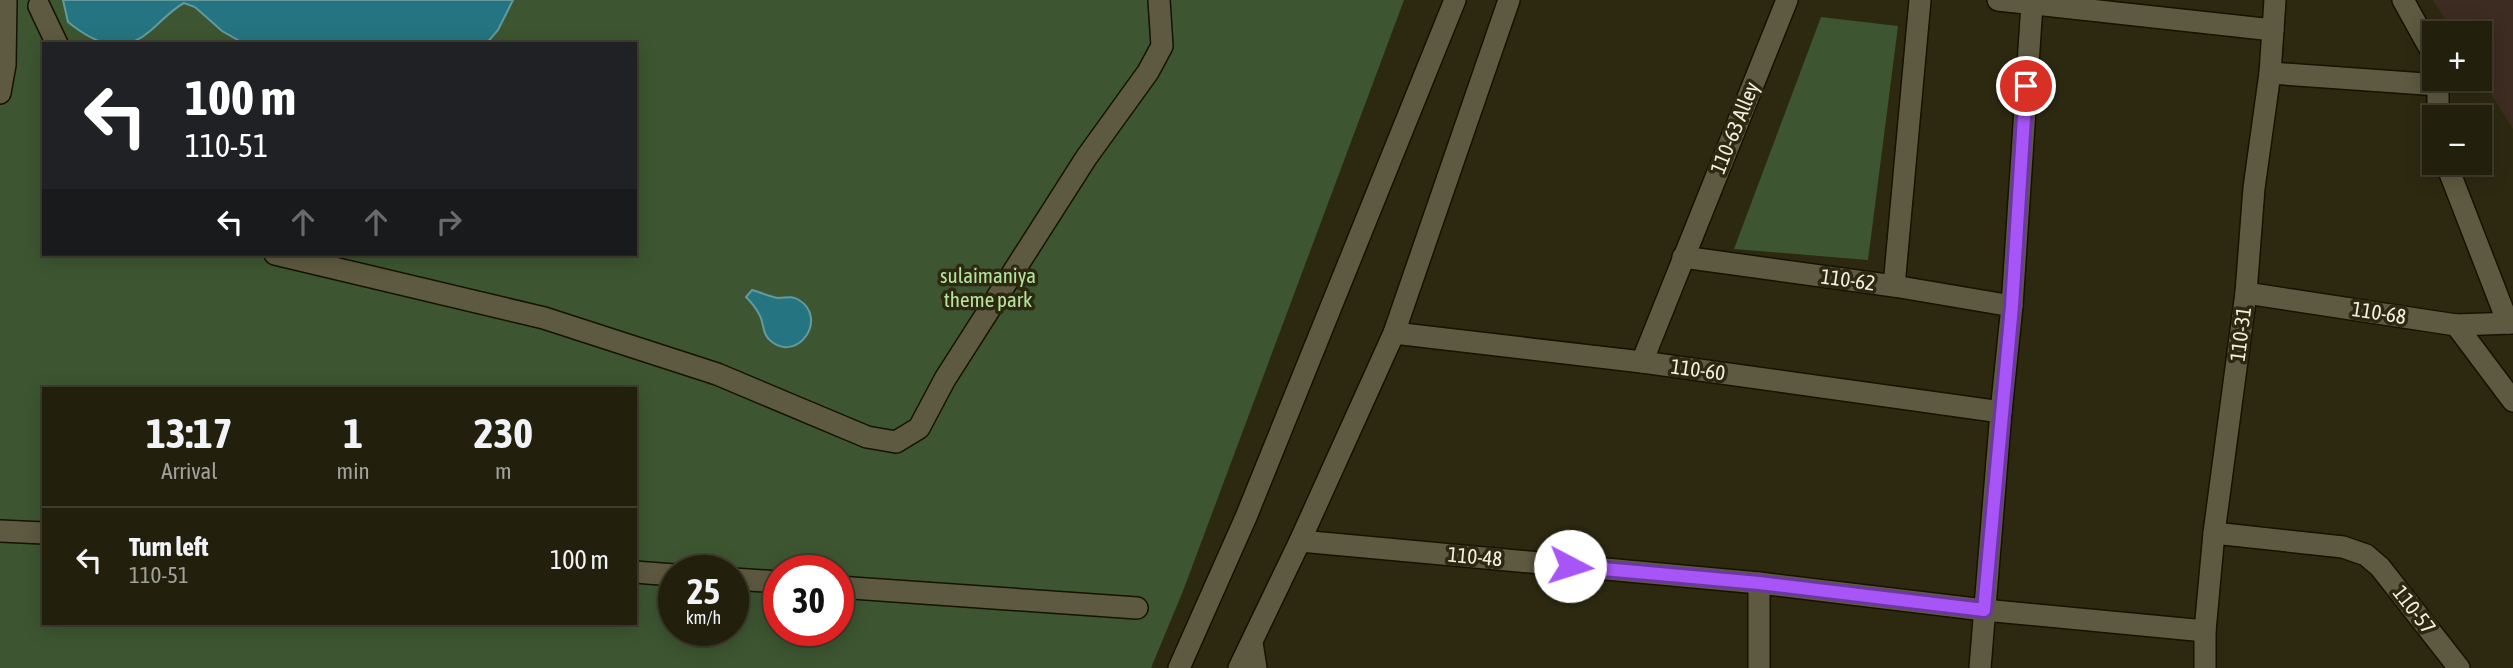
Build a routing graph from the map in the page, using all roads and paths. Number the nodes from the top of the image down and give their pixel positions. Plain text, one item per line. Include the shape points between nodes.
1 (1160, 0) edge
2 (1455, 0) edge
3 (1510, 0) edge
4 (1787, 0) edge
5 (1920, 0) edge
6 (1998, 0) edge
7 (2275, 0) edge
8 (2403, 0) edge
9 (39, 3) edge
10 (2032, 4) junction
11 (6, 6) edge
12 (2273, 30) junction
13 (2422, 35) edge
14 (56, 42) edge
15 (2270, 73) junction
16 (2422, 81) edge
17 (0, 93) edge
18 (2451, 175) edge
19 (283, 256) edge
20 (1683, 257) junction
21 (1894, 286) junction
22 (2246, 293) junction
23 (2012, 306) junction
24 (2511, 323) edge
25 (2456, 325) junction
26 (1394, 333) junction
27 (1642, 362) junction
28 (2513, 401) edge
29 (2001, 412) junction
30 (0, 531) edge
31 (42, 533) edge
32 (2214, 533) junction
33 (1300, 541) junction
34 (637, 572) edge
35 (658, 574) edge
36 (1759, 583) junction
37 (854, 588) edge
38 (1137, 608) dead end
39 (1984, 610) junction
40 (2205, 631) junction
41 (1251, 643) junction
42 (1179, 668) edge
43 (1239, 668) edge
44 (1256, 668) edge
45 (1759, 668) edge
46 (1980, 668) edge
47 (2205, 668) edge
48 (2459, 668) edge

1 - 19 street via 1162,46 1148,72 1086,158 944,379 919,428 896,442 867,437 717,374 544,318
2 - 42 street via 1246,517
3 - 26 street
4 - 20 street, 110-63 Alley
5 - 21 street
6 - 10 street
7 - 12 street, 110-31
8 - 13 street
9 - 11 street
9 - 14 street
10 - 12 street
10 - 23 street
11 - 17 street
12 - 15 street, 110-31
15 - 16 street
15 - 22 street, 110-31
18 - 24 street
20 - 21 street, 110-62
20 - 27 street, 110-63 Alley
21 - 23 street, 110-62
22 - 25 street, 110-68
22 - 32 street, 110-31
23 - 29 street
24 - 25 street, 110-68
25 - 28 street
26 - 27 street, 110-60
26 - 33 street
27 - 29 street, 110-60
29 - 39 street
30 - 31 street
32 - 40 street, 110-31
32 - 48 street, 110-57 via 2343,547 2365,555
33 - 36 street, 110-48
33 - 41 street
34 - 35 street
36 - 39 street, 110-48
36 - 45 street
37 - 38 street
39 - 40 street, 110-48
39 - 46 street
40 - 47 street, 110-31
41 - 43 street
41 - 44 street

